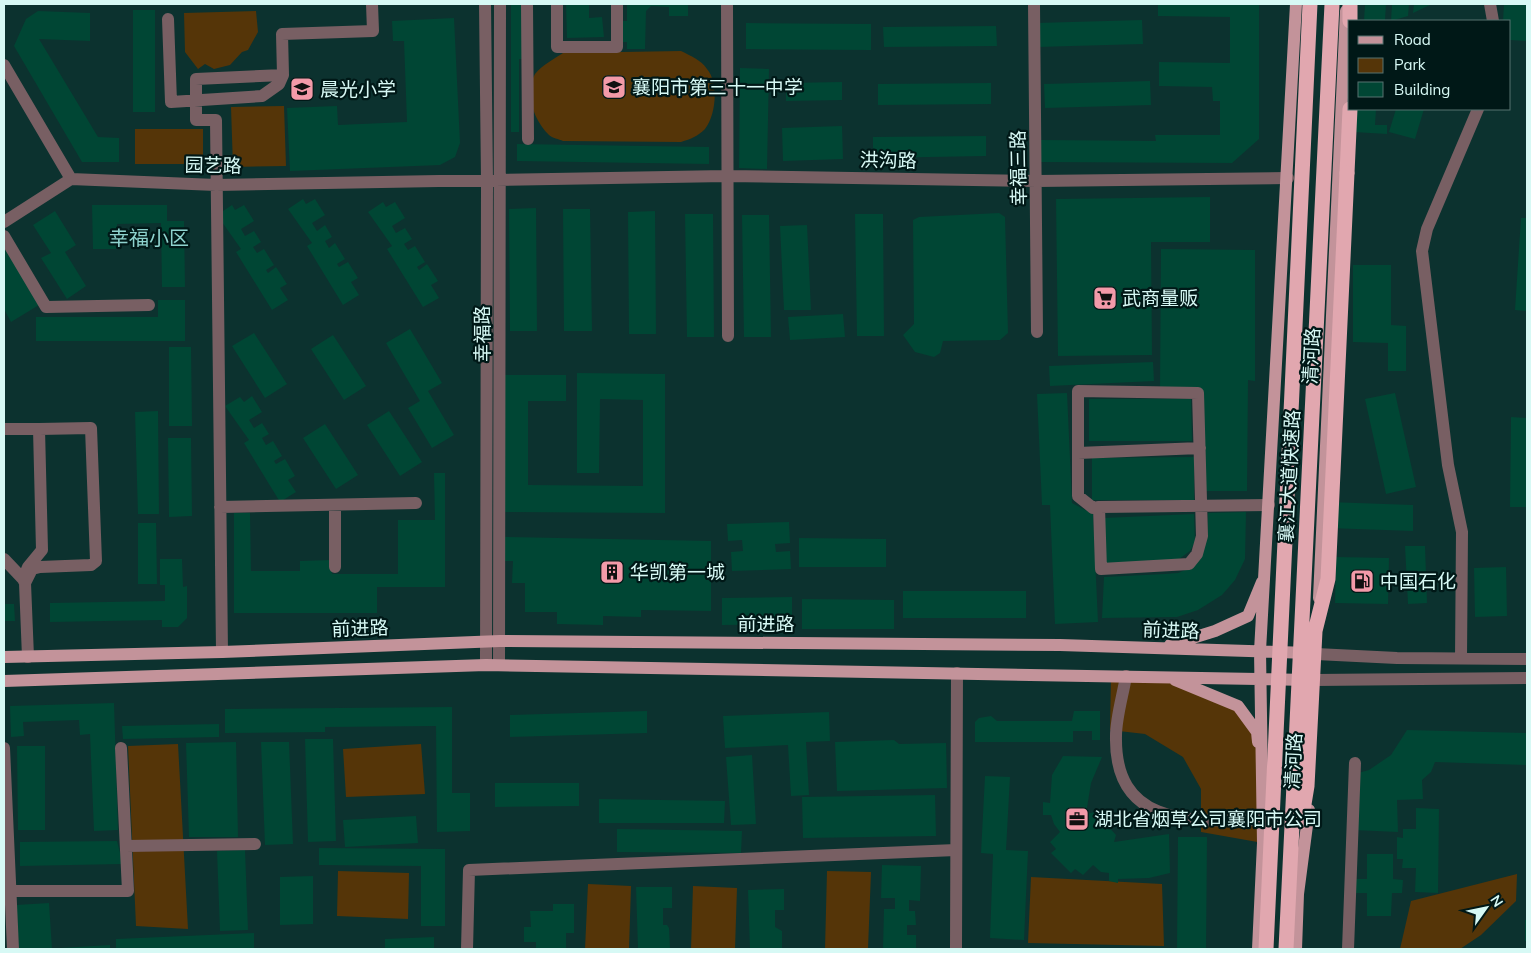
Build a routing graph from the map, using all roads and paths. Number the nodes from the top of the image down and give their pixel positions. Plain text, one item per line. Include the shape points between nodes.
1 (372, 4) edge
2 (485, 4) edge
3 (500, 4) edge
4 (527, 4) edge
5 (557, 4) edge
6 (617, 4) edge
7 (727, 4) edge
8 (1034, 4) edge
9 (1332, 4) edge
10 (1349, 4) edge
11 (1490, 4) edge
12 (1307, 5) edge
13 (168, 19) dead end
14 (1348, 20) edge
15 (1350, 20) edge
16 (1493, 20) edge
17 (1348, 24) edge
18 (4, 65) edge
19 (283, 75) junction
20 (196, 100) junction
21 (1350, 110) edge
22 (1478, 110) edge
23 (528, 139) dead end
24 (726, 176) junction
25 (1288, 178) junction
26 (71, 179) junction
27 (501, 179) junction
28 (487, 181) junction
29 (1037, 181) junction
30 (216, 185) junction
31 (4, 222) edge
32 (4, 236) edge
33 (149, 305) dead end
34 (1037, 332) dead end
35 (728, 336) dead end
36 (4, 429) edge
37 (39, 429) junction
38 (1200, 448) junction
39 (1078, 453) junction
40 (416, 503) dead end
41 (335, 505) junction
42 (1269, 505) junction
43 (1201, 506) junction
44 (220, 507) junction
45 (1099, 507) junction
46 (4, 559) edge
47 (335, 567) dead end
48 (1266, 570) junction
49 (24, 581) junction
50 (493, 642) junction
51 (1160, 649) junction
52 (1260, 651) junction
53 (222, 652) junction
54 (1316, 654) junction
55 (4, 657) edge
56 (28, 657) junction
57 (1461, 658) junction
58 (1527, 659) edge
59 (492, 665) junction
60 (957, 673) junction
61 (1126, 676) junction
62 (1168, 677) junction
63 (1260, 678) junction
64 (1527, 678) edge
65 (1315, 680) junction
66 (4, 681) edge
67 (4, 748) edge
68 (122, 748) dead end
69 (1355, 763) dead end
70 (1262, 780) junction
71 (1263, 820) junction
72 (255, 844) dead end
73 (126, 846) junction
74 (956, 850) junction
75 (7, 868) edge
76 (1290, 880) junction
77 (10, 891) junction
78 (13, 949) edge
79 (466, 949) edge
80 (956, 949) edge
81 (1258, 949) edge
82 (1266, 949) edge
83 (1286, 949) edge
84 (1296, 949) edge
85 (1348, 949) edge

1 - 19 street via 373,31 282,34
2 - 28 street, 幸福路
3 - 27 street, 幸福路
4 - 23 street
5 - 6 street via 558,47 617,47
7 - 24 street
8 - 29 street, 幸福三路
9 - 76 highway, 襄江大道快速路, bridge
10 - 14 main road, 清河路
10 - 15 highway
11 - 16 street
12 - 25 main road, 清河路
12 - 82 highway, 襄江大道快速路, bridge
13 - 20 street via 171,102
17 - 54 main road, 清河路
18 - 26 street
19 - 20 street via 279,84 262,96
19 - 20 street via 196,79
20 - 30 street via 196,120 216,120
21 - 76 highway, bridge via 1328,579 1314,631 1307,786
22 - 57 street via 1427,229 1422,251 1448,465 1462,532
24 - 27 street, 洪沟路
24 - 29 street, 洪沟路
24 - 35 street
25 - 29 street, 洪沟路
25 - 42 main road, 清河路
26 - 30 street, 园艺路
26 - 31 street
27 - 28 street, 洪沟路
27 - 50 street, 幸福路
28 - 30 street, 园艺路
28 - 50 street, 幸福路
29 - 34 street, 幸福三路
30 - 44 street
32 - 33 street via 46,307
36 - 37 street
37 - 49 street via 42,550 28,567
37 - 49 street via 91,428 96,561 91,565 40,566 32,569
38 - 39 street
38 - 39 street via 1198,393 1078,392
38 - 43 street
39 - 45 street via 1078,496 1093,508
40 - 41 street
41 - 44 street
41 - 47 street
42 - 43 street
42 - 48 main road, 清河路
43 - 45 street
43 - 45 street via 1202,536 1197,554 1189,564 1101,569
44 - 53 street
46 - 49 street
48 - 51 main road via 1248,616
48 - 52 main road, 清河路
49 - 56 street
50 - 51 main road, 前进路 via 1060,645
50 - 53 main road, 前进路
50 - 59 street, 幸福路
51 - 52 main road, 前进路
52 - 54 main road, 前进路
52 - 63 main road, 清河路
53 - 56 main road, 前进路
54 - 57 street, 前进路
54 - 65 main road, 清河路
55 - 56 main road, 前进路
57 - 58 street, 前进路
59 - 60 main road
59 - 66 main road
60 - 61 main road
60 - 74 street
61 - 62 main road
61 - 71 street via 1116,735 1118,769 1135,796 1144,805 1166,816 1202,821
62 - 63 main road
62 - 70 main road via 1238,706 1257,732
63 - 65 main road
63 - 70 main road, 清河路
64 - 65 street
65 - 84 main road, 清河路 via 1311,790 1298,894
67 - 75 street
68 - 73 street
69 - 85 street
70 - 71 main road, 清河路
71 - 81 main road, 清河路
72 - 73 street
73 - 77 street via 128,891
74 - 79 street via 468,870
74 - 80 street
75 - 77 street
76 - 83 highway, 襄江大道快速路, bridge
77 - 78 street

